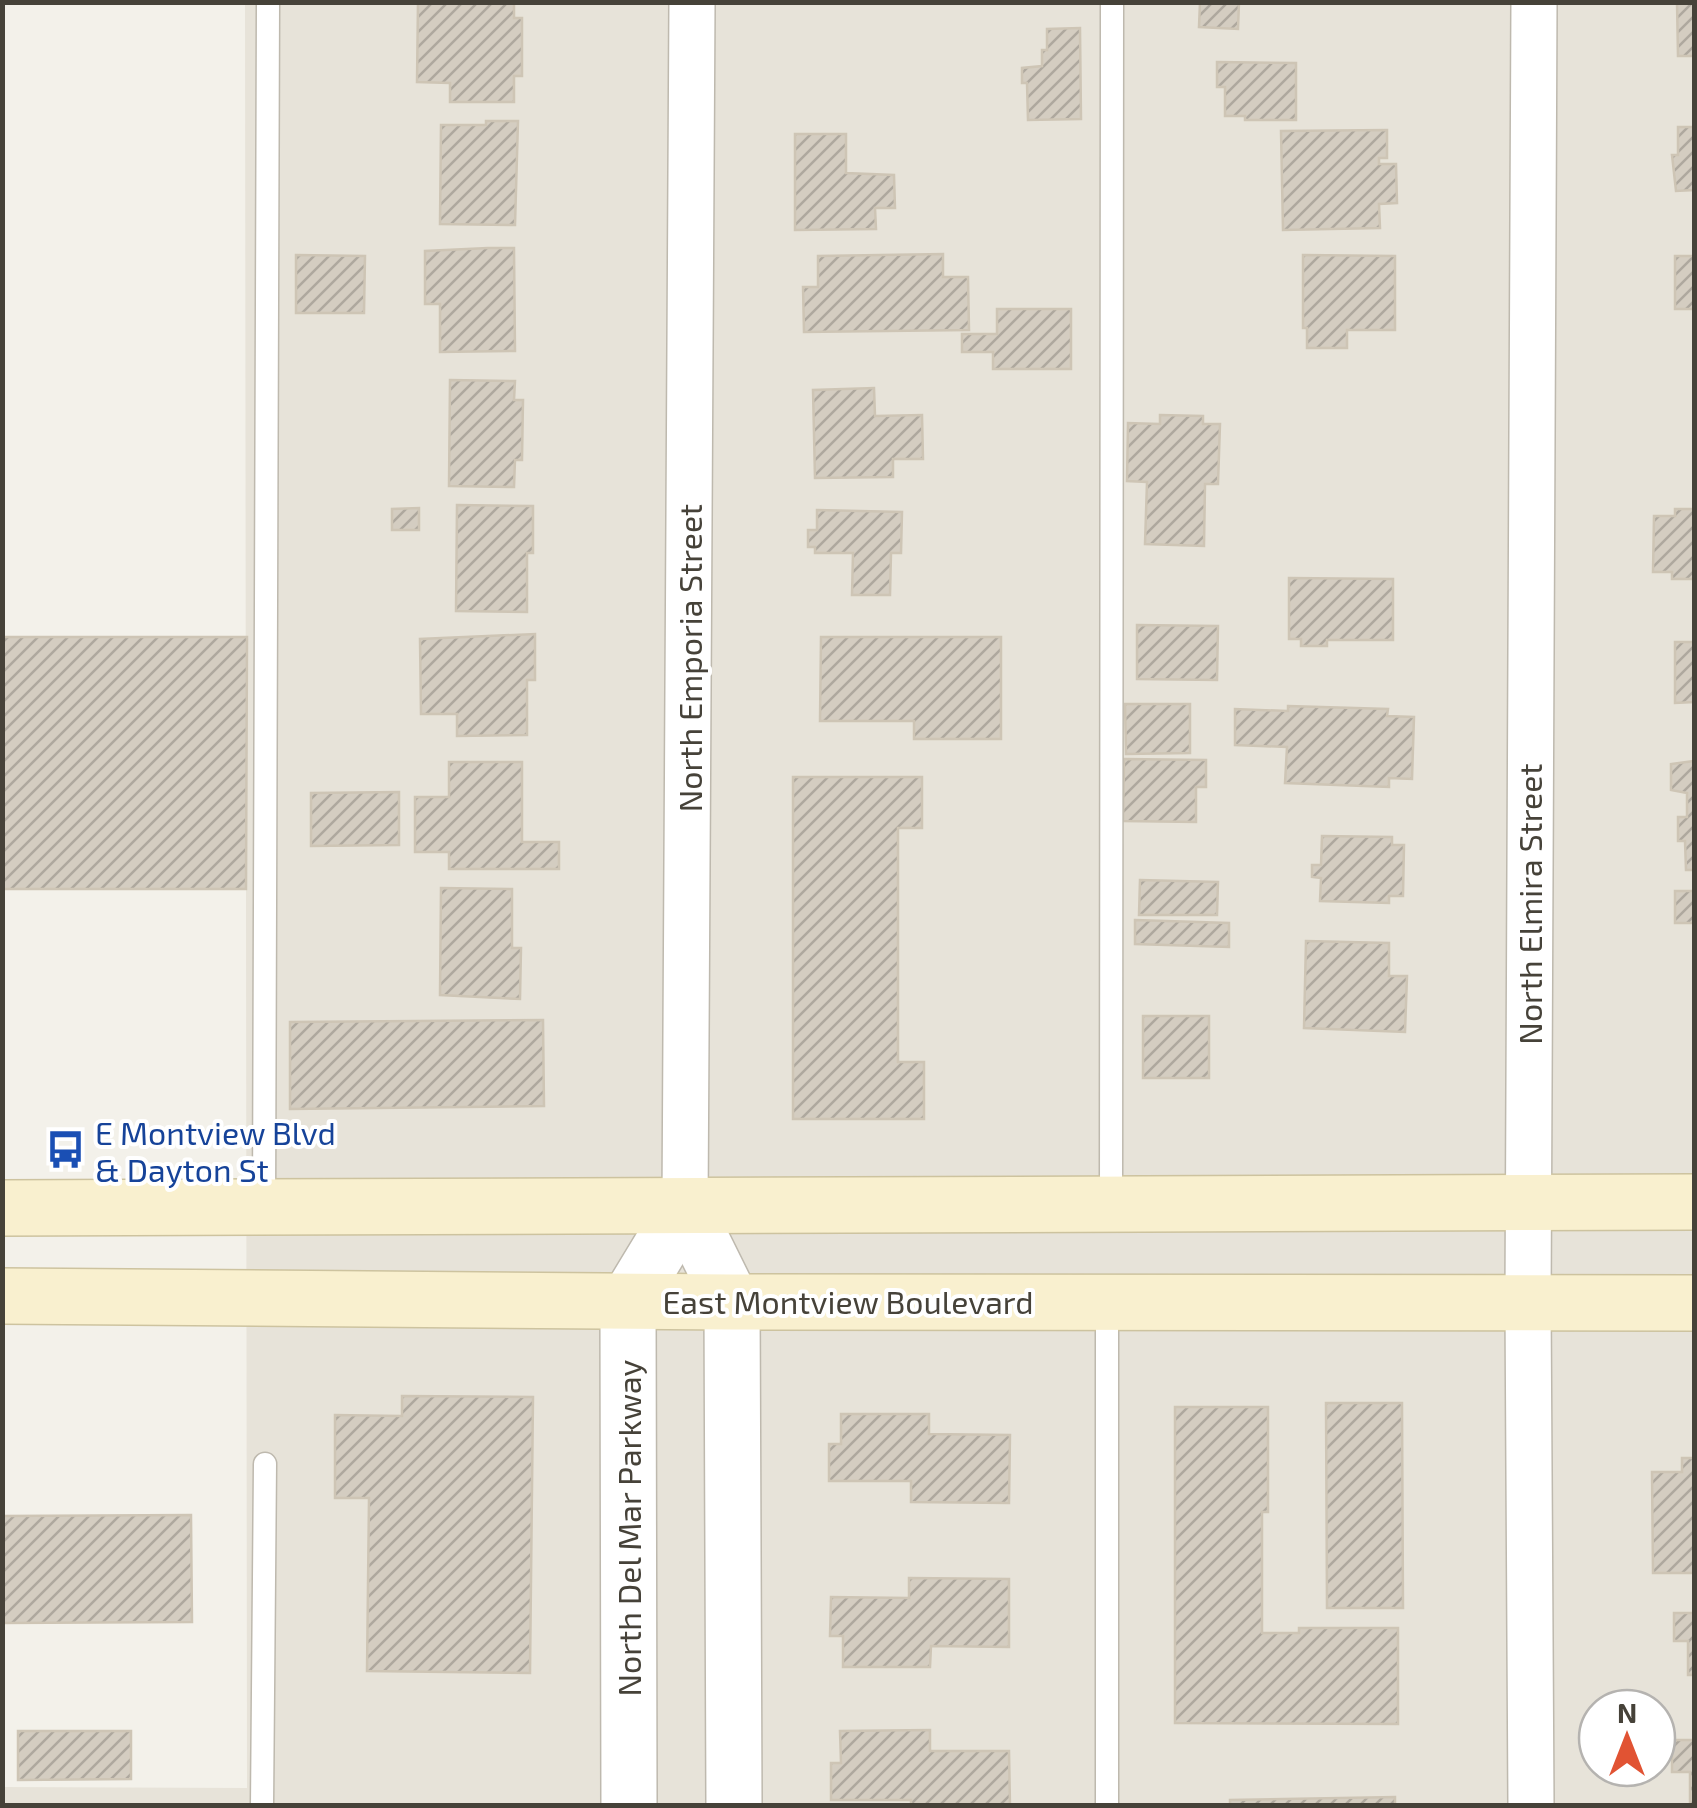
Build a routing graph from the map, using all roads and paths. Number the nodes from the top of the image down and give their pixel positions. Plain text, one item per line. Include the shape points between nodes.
1 (268, 2) edge
2 (692, 2) edge
3 (1112, 2) edge
4 (1534, 2) edge
5 (1694, 1202) edge
6 (1528, 1203) junction
7 (1111, 1205) junction
8 (264, 1206) junction
9 (685, 1206) junction
10 (2, 1208) edge
11 (2, 1296) edge
12 (628, 1301) junction
13 (1107, 1301) junction
14 (732, 1302) junction
15 (1528, 1302) junction
16 (1694, 1302) edge
17 (265, 1464) dead end
18 (262, 1806) edge
19 (629, 1806) edge
20 (734, 1806) edge
21 (1108, 1806) edge
22 (1531, 1806) edge

1 - 8 lane
2 - 9 street, North Emporia Street
3 - 7 lane
4 - 6 street, North Elmira Street
5 - 6 main road
6 - 7 main road
6 - 15 street, North Elmira Street
7 - 9 main road
8 - 9 main road
8 - 10 main road
9 - 12 street
9 - 14 street, North Emporia Street
11 - 12 main road, East Montview Boulevard
12 - 14 main road, East Montview Boulevard
12 - 19 street, North Del Mar Parkway
13 - 14 main road, East Montview Boulevard
13 - 15 main road, East Montview Boulevard
13 - 21 lane
14 - 20 street
15 - 16 main road, East Montview Boulevard
15 - 22 street, North Elmira Street
17 - 18 lane

